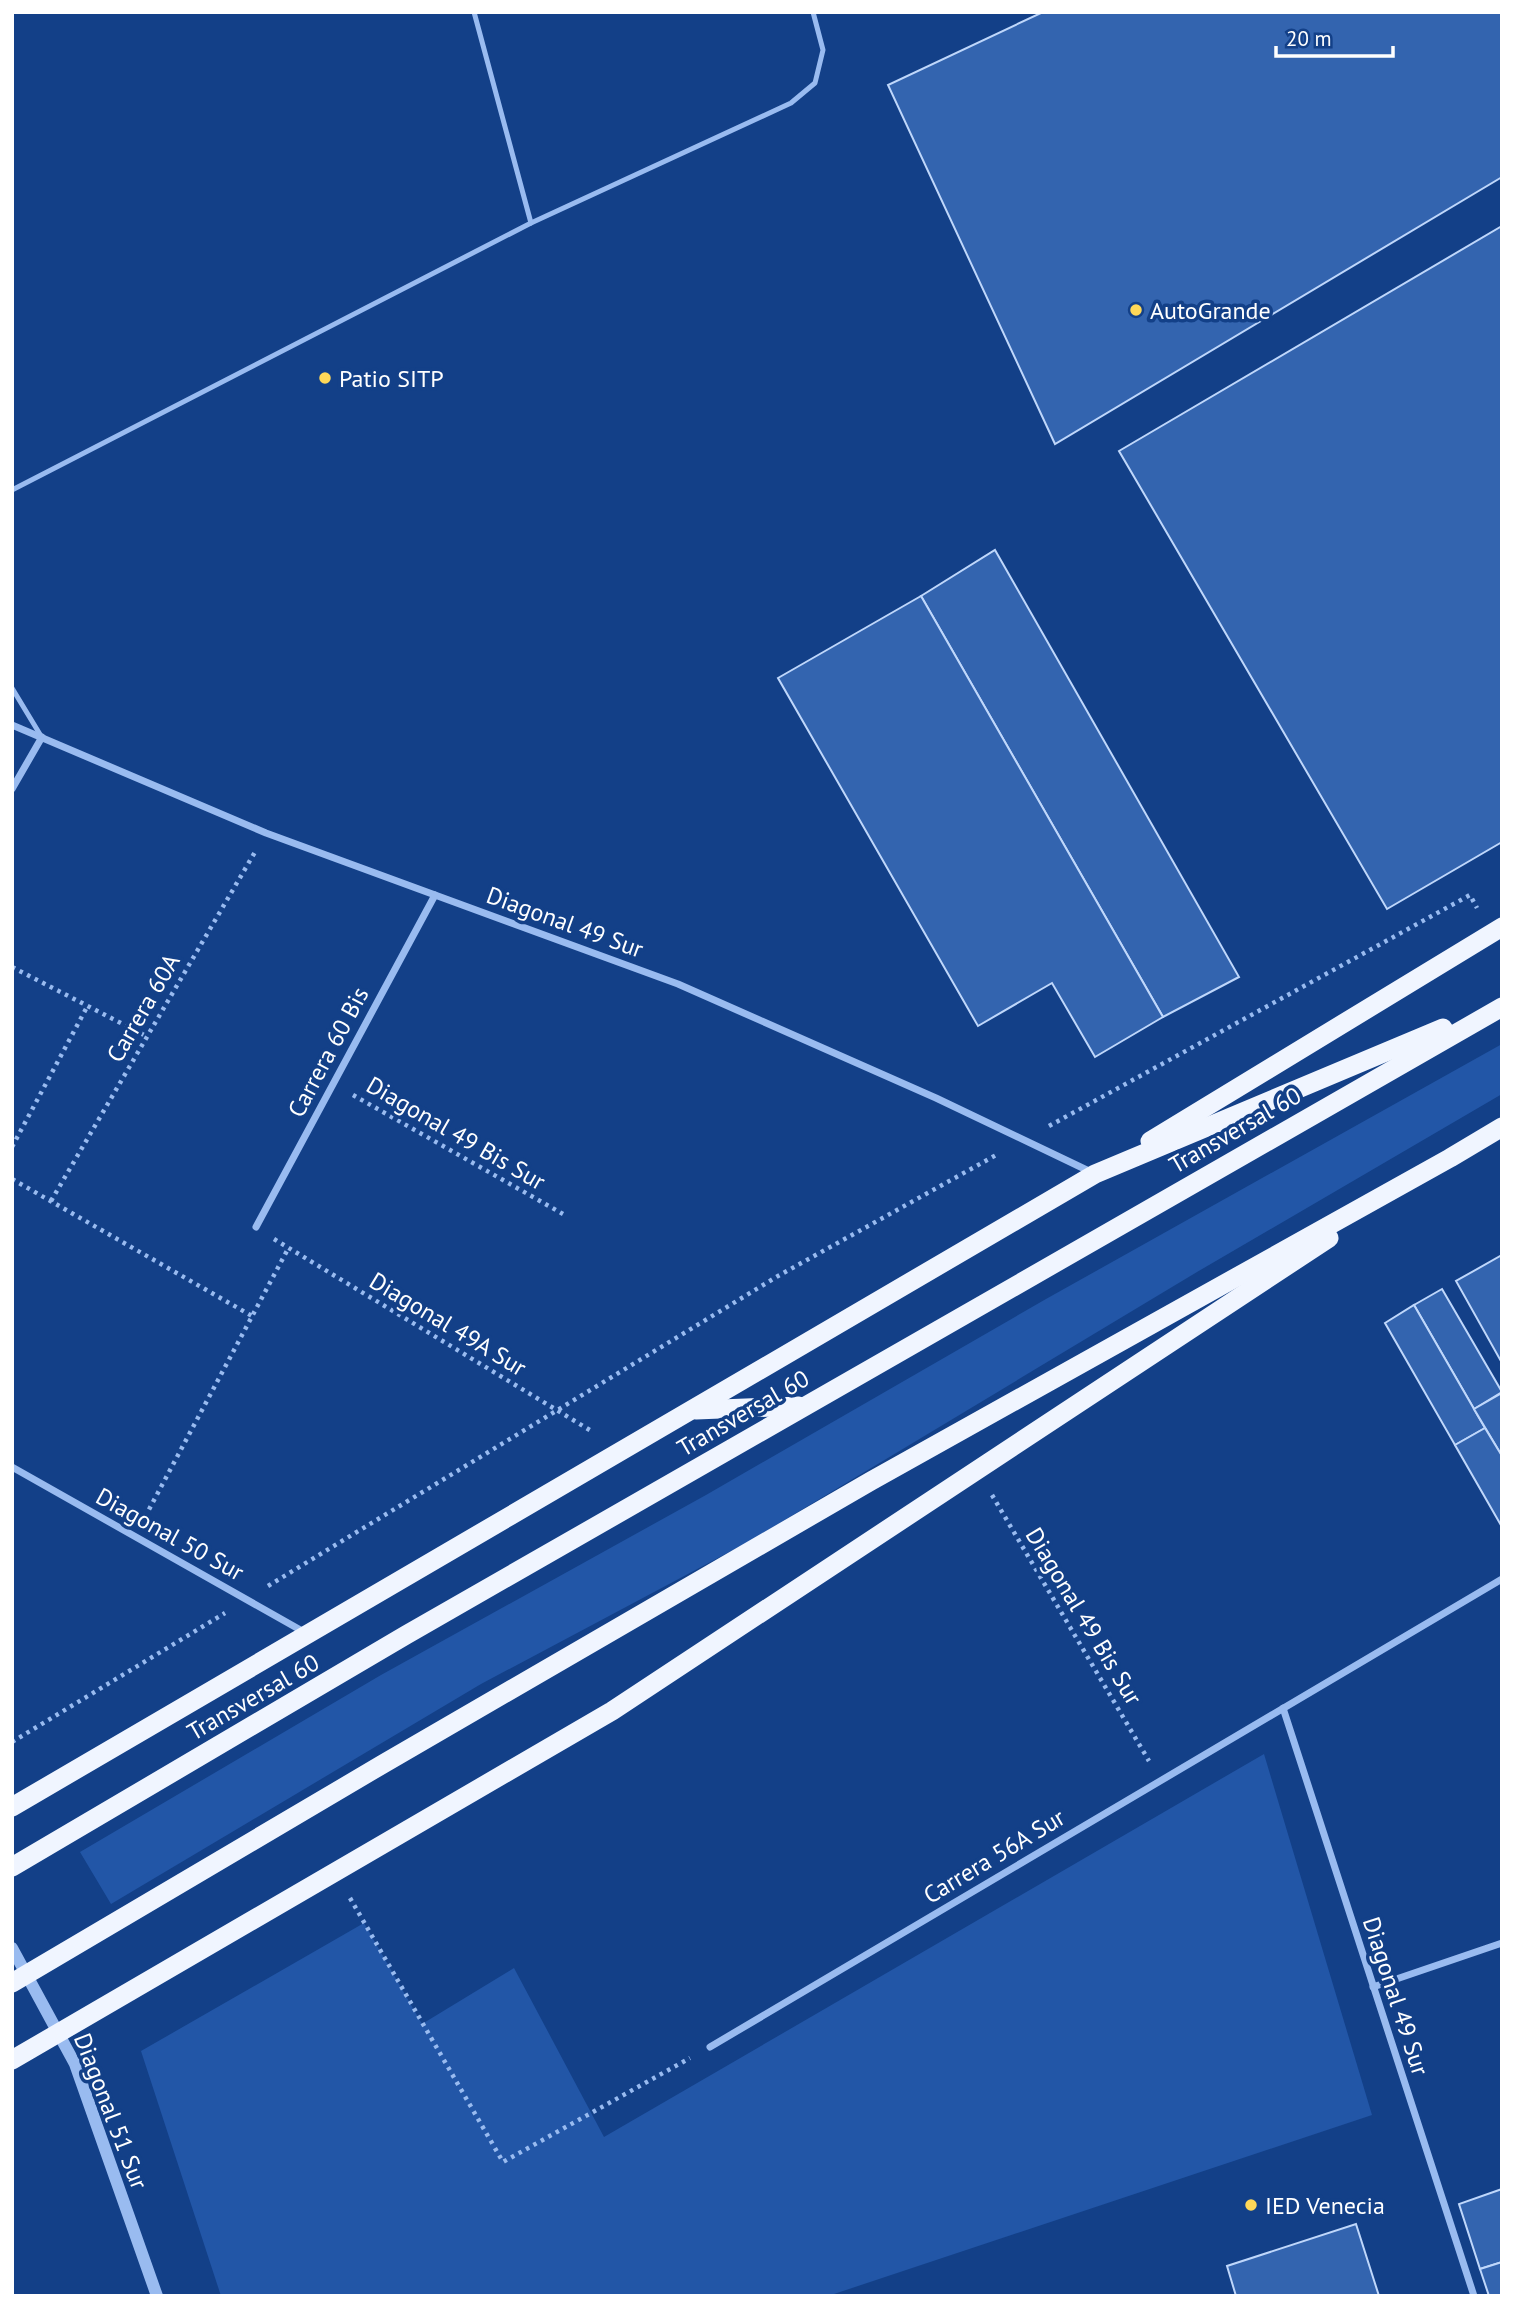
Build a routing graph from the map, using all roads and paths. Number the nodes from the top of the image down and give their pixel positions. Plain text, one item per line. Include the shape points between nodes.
1 (474, 12) edge
2 (813, 12) edge
3 (531, 223) junction
4 (12, 490) edge
5 (12, 688) edge
6 (12, 725) edge
7 (41, 737) junction
8 (12, 789) edge
9 (266, 833) junction
10 (435, 895) junction
11 (1470, 895) dead end
12 (1502, 927) edge
13 (12, 967) edge
14 (1502, 1005) edge
15 (87, 1007) junction
16 (146, 1036) junction
17 (333, 1083) junction
18 (1502, 1127) edge
19 (1024, 1140) junction
20 (12, 1147) edge
21 (1450, 1158) junction
22 (1095, 1174) junction
23 (12, 1180) edge
24 (51, 1201) junction
25 (563, 1214) dead end
26 (256, 1227) joint
27 (289, 1247) junction
28 (251, 1316) junction
29 (803, 1406) junction
30 (555, 1410) junction
31 (692, 1410) junction
32 (623, 1451) junction
33 (12, 1467) edge
34 (977, 1470) junction
35 (135, 1536) junction
36 (1502, 1579) edge
37 (246, 1599) junction
38 (308, 1634) junction
39 (1283, 1708) junction
40 (12, 1742) edge
41 (1160, 1780) junction
42 (12, 1807) edge
43 (12, 1867) edge
44 (335, 1872) junction
45 (1502, 1944) edge
46 (12, 1948) edge
47 (20, 1979) edge
48 (1373, 1987) junction
49 (59, 2032) junction
50 (710, 2047) joint
51 (12, 2060) edge
52 (157, 2296) edge
53 (1474, 2296) edge

1 - 3 lane
2 - 3 lane via 823,50 815,83 791,103
3 - 4 lane
5 - 7 lane
6 - 7 street, Diagonal 49 Sur
7 - 8 street
7 - 9 street, Diagonal 49 Sur
9 - 10 street, Diagonal 49 Sur
9 - 16 path, Carrera 60A
10 - 17 street, Carrera 60 Bis
10 - 19 street, Diagonal 49 Sur via 678,984
11 - 19 path
12 - 22 highway
13 - 15 path
14 - 22 highway, Transversal 60
14 - 29 highway, Transversal 60
15 - 16 path
15 - 20 path, Carrera 60A
16 - 24 path, Carrera 60A
17 - 25 path, Diagonal 49 Bis Sur
17 - 26 street, Carrera 60 Bis
18 - 21 highway
19 - 22 street, Diagonal 49 Sur
19 - 30 path via 778,1276
21 - 34 highway
21 - 47 highway via 871,1480
22 - 31 highway, Transversal 60
23 - 24 path
24 - 28 path
26 - 27 path, Diagonal 49A Sur
27 - 28 path
27 - 30 path, Diagonal 49A Sur
28 - 35 path
29 - 31 highway
29 - 43 highway, Transversal 60
30 - 32 path, Diagonal 49A Sur
30 - 37 path
31 - 32 highway, Transversal 60
32 - 38 highway, Transversal 60
33 - 35 street, Diagonal 50 Sur
34 - 41 path, Diagonal 49 Bis Sur
34 - 44 highway via 612,1711
35 - 37 street, Diagonal 50 Sur
36 - 39 street, Carrera 56A Sur
37 - 38 street, Diagonal 50 Sur
37 - 40 path
38 - 42 highway, Transversal 60
39 - 41 street, Carrera 56A Sur
39 - 48 street, Diagonal 49 Sur
41 - 50 street, Carrera 56A Sur
44 - 49 highway
44 - 50 path via 503,2162
45 - 48 street
46 - 47 street, Diagonal 51 Sur
47 - 49 street, Diagonal 51 Sur
48 - 53 street, Diagonal 49 Sur
49 - 51 highway
49 - 52 street, Diagonal 51 Sur via 75,2064

